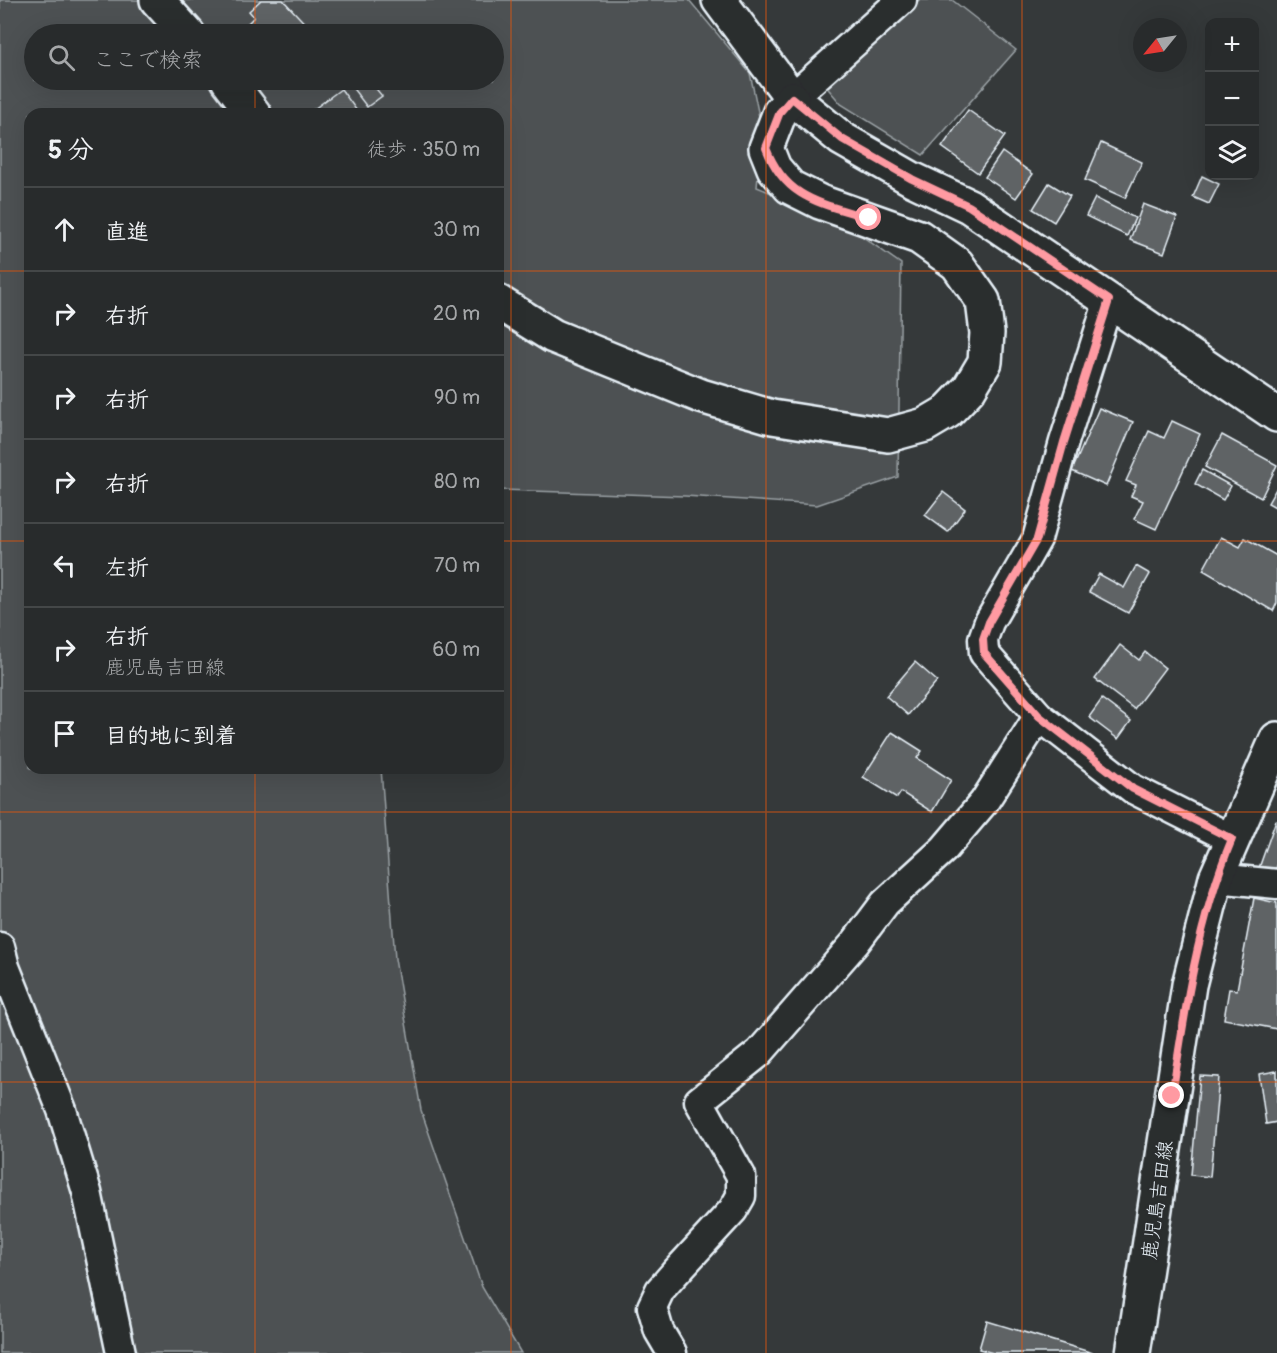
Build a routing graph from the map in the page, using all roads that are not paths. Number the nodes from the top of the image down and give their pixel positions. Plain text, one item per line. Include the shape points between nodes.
1 (157, 0) edge
2 (719, 0) edge
3 (902, 0) edge
4 (179, 24) edge
5 (236, 90) edge
6 (792, 98) junction
7 (249, 108) edge
8 (1109, 300) junction
9 (504, 306) edge
10 (1277, 415) edge
11 (1039, 716) junction
12 (1277, 739) edge
13 (1232, 839) junction
14 (1216, 878) junction
15 (1277, 884) edge
16 (0, 947) edge
17 (121, 1353) edge
18 (672, 1353) edge
19 (1133, 1353) edge

1 - 4 street
2 - 6 street
3 - 6 street
5 - 7 street
6 - 8 street via 842,139 969,206
6 - 9 street via 780,112 766,148 774,168 790,188 919,237 957,264 983,301 985,362 969,389 947,412 925,425 888,435 772,417 700,396 553,336
8 - 10 street
8 - 11 street via 1037,539 983,639 984,653
11 - 13 street via 1133,789
11 - 18 street via 984,802 944,849 885,903 759,1053 699,1101 741,1176 741,1196 734,1210 660,1290 652,1307 659,1331
12 - 13 street, 鹿児島吉田線
13 - 14 street, 鹿児島吉田線
14 - 15 street
14 - 19 street, 鹿児島吉田線 via 1189,985
16 - 17 street via 69,1130 87,1192

